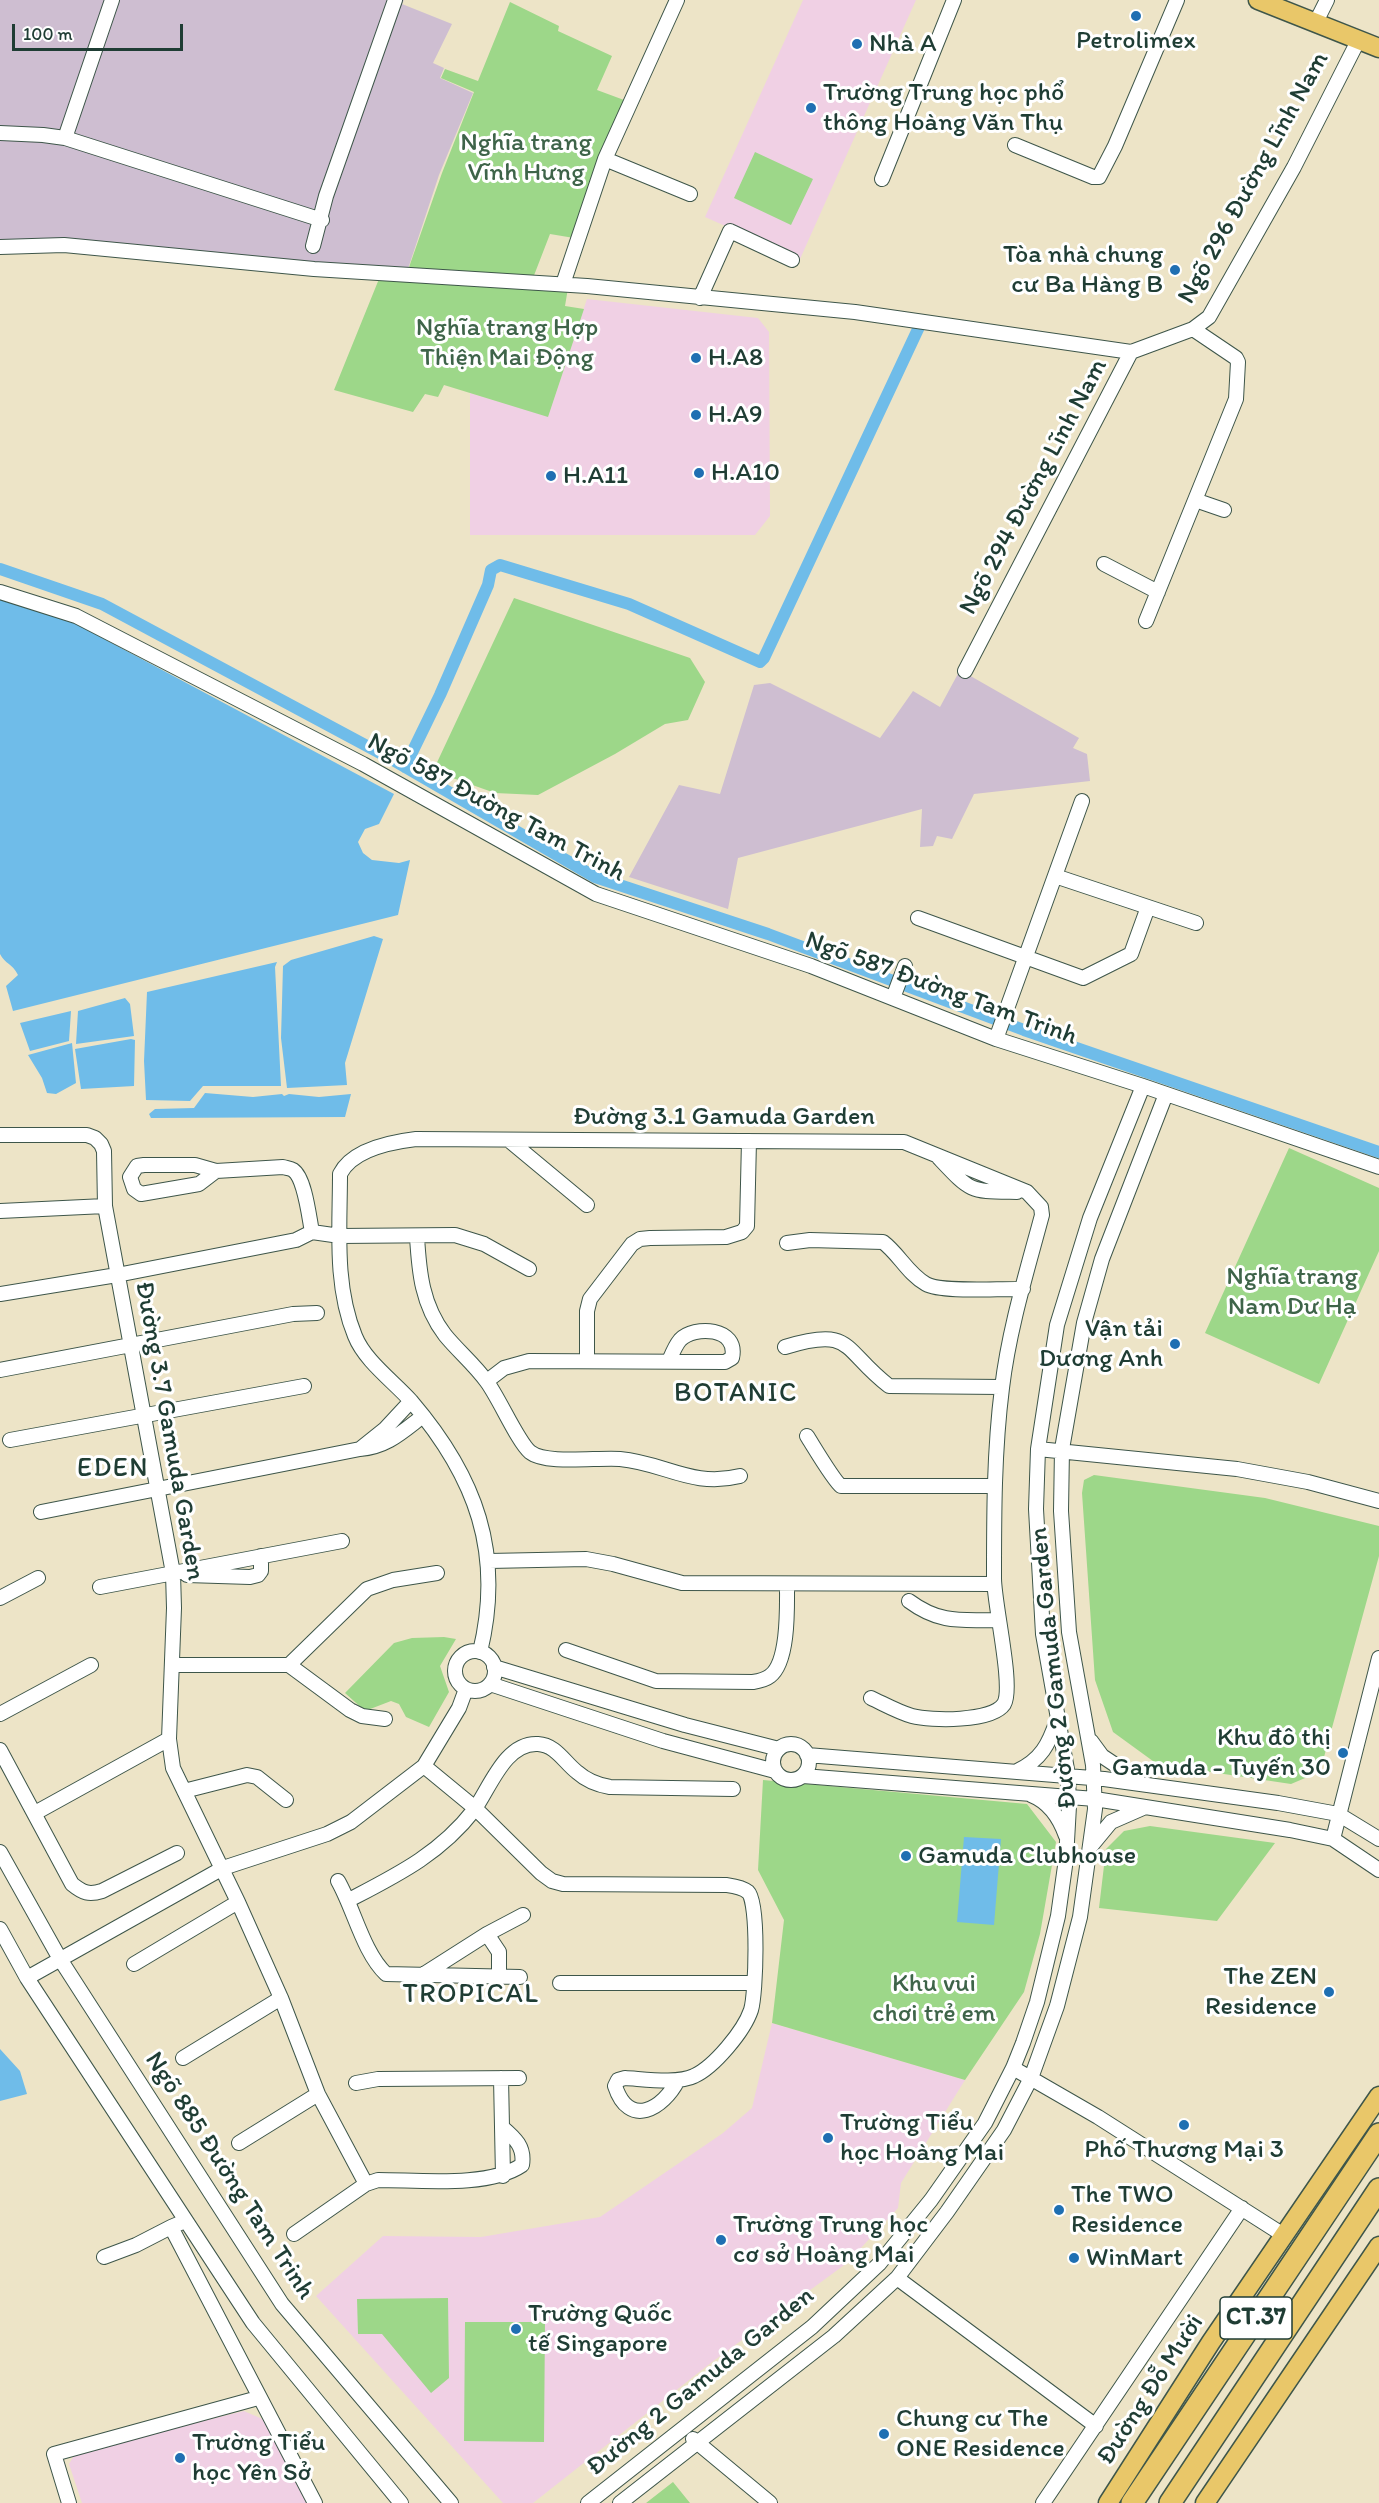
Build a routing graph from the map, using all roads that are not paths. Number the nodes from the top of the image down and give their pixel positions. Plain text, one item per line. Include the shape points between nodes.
1 (112, 0) edge
2 (395, 0) edge
3 (677, 0) edge
4 (954, 0) edge
5 (1177, 0) edge
6 (1258, 0) edge
7 (1327, 0) edge
8 (1316, 22) junction
9 (1359, 39) junction
10 (1379, 48) edge
11 (0, 134) edge
12 (65, 138) junction
13 (1015, 145) dead end
14 (605, 159) junction
15 (882, 179) dead end
16 (690, 194) dead end
17 (321, 220) junction
18 (313, 246) dead end
19 (0, 247) edge
20 (792, 260) dead end
21 (563, 284) junction
22 (700, 298) junction
23 (1193, 329) junction
24 (1131, 352) junction
25 (1195, 500) junction
26 (1224, 510) dead end
27 (1104, 564) dead end
28 (0, 592) edge
29 (1158, 592) junction
30 (1146, 621) dead end
31 (965, 671) dead end
32 (1082, 801) dead end
33 (1055, 876) junction
34 (1148, 907) junction
35 (918, 918) dead end
36 (1196, 923) dead end
37 (1026, 957) junction
38 (904, 970) dead end
39 (894, 994) junction
40 (998, 1033) junction
41 (1154, 1090) junction
42 (1133, 1111) junction
43 (1156, 1119) junction
44 (0, 1135) edge
45 (510, 1141) junction
46 (749, 1142) junction
47 (1379, 1167) edge
48 (216, 1171) junction
49 (587, 1205) dead end
50 (105, 1206) junction
51 (0, 1211) edge
52 (312, 1232) junction
53 (340, 1236) junction
54 (417, 1236) junction
55 (787, 1243) dead end
56 (530, 1269) dead end
57 (117, 1275) junction
58 (1023, 1289) junction
59 (0, 1293) edge
60 (317, 1314) dead end
61 (132, 1345) junction
62 (785, 1347) dead end
63 (587, 1361) junction
64 (669, 1361) dead end
65 (0, 1370) edge
66 (487, 1381) junction
67 (304, 1386) dead end
68 (1002, 1387) junction
69 (411, 1401) junction
70 (145, 1415) junction
71 (423, 1416) junction
72 (807, 1436) dead end
73 (10, 1440) dead end
74 (360, 1449) junction
75 (1038, 1449) junction
76 (1062, 1449) junction
77 (740, 1476) dead end
78 (994, 1486) junction
79 (159, 1488) junction
80 (1379, 1501) edge
81 (41, 1512) dead end
82 (342, 1540) dead end
83 (489, 1561) junction
84 (173, 1573) junction
85 (437, 1573) dead end
86 (38, 1578) dead end
87 (787, 1584) junction
88 (994, 1584) junction
89 (100, 1587) dead end
90 (0, 1598) edge
91 (909, 1601) dead end
92 (998, 1620) junction
93 (566, 1650) dead end
94 (480, 1652) junction
95 (1379, 1658) edge
96 (91, 1665) dead end
97 (173, 1665) junction
98 (289, 1665) junction
99 (494, 1667) junction
100 (490, 1684) junction
101 (466, 1689) junction
102 (871, 1698) dead end
103 (0, 1714) edge
104 (1058, 1718) junction
105 (385, 1719) dead end
106 (685, 1725) junction
107 (1088, 1737) junction
108 (169, 1739) junction
109 (680, 1746) junction
110 (779, 1749) junction
111 (0, 1750) edge
112 (807, 1755) junction
113 (424, 1766) junction
114 (775, 1771) junction
115 (1015, 1771) junction
116 (1068, 1775) junction
117 (803, 1776) junction
118 (1094, 1778) junction
119 (1145, 1784) junction
120 (733, 1790) dead end
121 (184, 1791) junction
122 (1026, 1793) junction
123 (1069, 1797) junction
124 (286, 1800) dead end
125 (1095, 1800) junction
126 (1144, 1807) junction
127 (475, 1808) junction
128 (35, 1813) junction
129 (1338, 1814) junction
130 (1333, 1839) junction
131 (1379, 1839) edge
132 (1068, 1841) junction
133 (1091, 1847) junction
134 (0, 1852) edge
135 (177, 1853) dead end
136 (223, 1868) junction
137 (1379, 1870) edge
138 (338, 1881) dead end
139 (349, 1900) junction
140 (238, 1902) junction
141 (523, 1915) dead end
142 (0, 1929) edge
143 (488, 1934) junction
144 (60, 1959) junction
145 (134, 1964) dead end
146 (421, 1976) junction
147 (499, 1977) junction
148 (520, 1977) dead end
149 (27, 1978) junction
150 (560, 1983) dead end
151 (754, 1983) junction
152 (281, 1998) junction
153 (183, 2058) dead end
154 (1013, 2068) junction
155 (501, 2078) junction
156 (519, 2078) dead end
157 (1031, 2078) junction
158 (678, 2080) dead end
159 (356, 2083) dead end
160 (318, 2094) junction
161 (1379, 2096) edge
162 (502, 2127) junction
163 (1379, 2134) edge
164 (239, 2143) dead end
165 (503, 2176) junction
166 (366, 2184) junction
167 (1379, 2189) edge
168 (1242, 2208) junction
169 (185, 2221) junction
170 (171, 2227) junction
171 (294, 2234) dead end
172 (1285, 2236) junction
173 (1379, 2246) edge
174 (104, 2257) dead end
175 (897, 2278) junction
176 (820, 2320) junction
177 (834, 2336) junction
178 (258, 2398) junction
179 (1096, 2426) junction
180 (684, 2428) junction
181 (698, 2444) junction
182 (69, 2503) edge
183 (315, 2503) edge
184 (401, 2503) edge
185 (451, 2503) edge
186 (588, 2503) edge
187 (620, 2503) edge
188 (770, 2503) edge
189 (1043, 2503) edge
190 (1108, 2503) edge
191 (1132, 2503) edge
192 (1170, 2503) edge
193 (1205, 2503) edge

1 - 12 street
2 - 17 street
3 - 14 street
4 - 15 street
5 - 13 street via 1099,177
6 - 8 main road
7 - 8 street
8 - 9 main road
9 - 10 main road
9 - 23 street, Ngõ 296 Đường Lĩnh Nam via 1294,167 1209,317
11 - 12 street
12 - 17 street
14 - 16 street
14 - 21 street
17 - 18 street
19 - 21 street via 64,245 314,269
20 - 22 street via 730,231
21 - 22 street
22 - 24 street via 855,312
23 - 24 street, Ngõ 294 Đường Lĩnh Nam
23 - 25 street, Ngõ 296 Đường Lĩnh Nam via 1238,362 1236,399
24 - 31 street, Ngõ 294 Đường Lĩnh Nam
25 - 26 street
25 - 29 street, Ngõ 296 Đường Lĩnh Nam
27 - 29 street
28 - 39 street, Ngõ 587 Đường Tam Trinh via 76,616 363,764 596,894
29 - 30 street, Ngõ 296 Đường Lĩnh Nam
32 - 33 street
33 - 34 street
33 - 37 street
34 - 36 street
34 - 37 street via 1131,954 1083,978
35 - 37 street
37 - 40 street
38 - 39 street
39 - 40 street, Ngõ 587 Đường Tam Trinh
40 - 41 street, Ngõ 587 Đường Tam Trinh
41 - 42 street, Đường 2 Gamuda Garden
41 - 43 street, Đường 2 Gamuda Garden
41 - 47 street, Ngõ 587 Đường Tam Trinh
42 - 43 street
42 - 75 street, Đường 2 Gamuda Garden via 1090,1218 1057,1325
43 - 76 street, Đường 2 Gamuda Garden via 1102,1259 1084,1323
44 - 50 street, Đường 3.7 Gamuda Garden via 95,1138 104,1151
45 - 46 street, Đường 3.1 Gamuda Garden
45 - 49 street
45 - 53 street, Đường 3.1 Gamuda Garden via 395,1141 355,1158 340,1174
46 - 58 street, Đường 3.1 Gamuda Garden via 904,1142 1026,1192 1041,1207 1042,1215
46 - 63 street via 747,1226 726,1238 650,1238 632,1244 590,1299
48 - 48 street via 195,1166 144,1165 137,1166 129,1177 141,1194 200,1184
48 - 52 street via 283,1167 293,1170 303,1188
50 - 51 street
50 - 57 street, Đường 3.7 Gamuda Garden
52 - 53 street
52 - 57 street via 296,1240
53 - 54 street
53 - 69 street, Đường 3.1 Gamuda Garden via 340,1277 356,1338
54 - 56 street via 469,1238
54 - 66 street via 419,1271 432,1314
55 - 58 street via 882,1242 916,1276 936,1287
57 - 59 street
57 - 61 street, Đường 3.7 Gamuda Garden
58 - 68 street, Đường 3.1 Gamuda Garden
60 - 61 street via 293,1314
61 - 65 street
61 - 70 street, Đường 3.7 Gamuda Garden
62 - 68 street via 813,1339 834,1339 845,1344 889,1386
63 - 64 street
63 - 66 street via 529,1361 504,1368
66 - 77 street via 529,1451 536,1455 635,1460 695,1479 727,1480
67 - 70 street
68 - 78 street, Đường 3.1 Gamuda Garden
69 - 71 street, Đường 3.1 Gamuda Garden
69 - 74 street
70 - 73 street
70 - 79 street, Đường 3.7 Gamuda Garden
71 - 74 street via 377,1448
71 - 83 street, Đường 3.1 Gamuda Garden via 448,1449 473,1495
72 - 78 street via 841,1486
74 - 79 street
75 - 76 street
75 - 104 street, Đường 2 Gamuda Garden via 1039,1583 1043,1634
76 - 80 street via 1237,1469
76 - 107 street, Đường 2 Gamuda Garden via 1061,1510 1069,1632
78 - 88 street, Đường 3.1 Gamuda Garden
79 - 81 street
79 - 84 street, Đường 3.7 Gamuda Garden
82 - 84 street
83 - 87 street via 586,1559 682,1583
83 - 94 street, Đường 3.1 Gamuda Garden via 486,1628
84 - 89 street
84 - 97 street, Đường 3.7 Gamuda Garden
85 - 98 street via 366,1589
86 - 90 street
87 - 88 street
87 - 93 street via 780,1661 772,1675 762,1680 656,1681
88 - 92 street, Đường 3.1 Gamuda Garden
91 - 92 street via 936,1617
92 - 102 street, Đường 3.1 Gamuda Garden via 1007,1684 999,1710 975,1718 920,1717
94 - 99 street
94 - 101 street via 466,1654 456,1664 456,1679
95 - 129 street
96 - 103 street
97 - 98 street
97 - 108 street, Đường 3.7 Gamuda Garden
98 - 105 street via 350,1710
99 - 100 street
99 - 106 street
100 - 101 street via 475,1691
100 - 109 street
101 - 113 street
104 - 115 street via 1044,1752
104 - 116 street, Đường 2 Gamuda Garden
106 - 109 street
106 - 110 street
107 - 118 street, Đường 2 Gamuda Garden
107 - 119 street via 1102,1756
108 - 121 street, Đường 3.7 Gamuda Garden via 173,1768
108 - 128 street
109 - 114 street
110 - 112 street via 795,1745
110 - 114 street via 774,1756
111 - 128 street
112 - 115 street
112 - 117 street
113 - 127 street
113 - 136 street via 351,1822 327,1834
114 - 117 street via 789,1780
115 - 116 street
116 - 118 street
116 - 123 street, Đường 2 Gamuda Garden
117 - 122 street
118 - 119 street
118 - 125 street, Đường 2 Gamuda Garden
119 - 129 street
120 - 127 street via 603,1786 576,1771 552,1748 529,1744 506,1761
121 - 124 street via 247,1775 257,1777
121 - 136 street, Đường 3.7 Gamuda Garden
122 - 123 street
122 - 132 street via 1038,1797 1052,1810
123 - 125 street
123 - 132 street, Đường 2 Gamuda Garden
125 - 126 street
125 - 133 street, Đường 2 Gamuda Garden
126 - 130 street
126 - 133 street via 1111,1822
127 - 139 street via 450,1837 408,1870
127 - 151 street via 552,1881 726,1886 748,1892 756,1916
128 - 135 street via 72,1884 90,1894
129 - 130 street
129 - 131 street
130 - 137 street
132 - 154 street, Đường 2 Gamuda Garden via 1058,1916 1037,2002
133 - 157 street, Đường 2 Gamuda Garden via 1080,1917 1057,2006
134 - 144 street, Ngõ 885 Đường Tam Trinh
136 - 140 street, Đường 3.7 Gamuda Garden
136 - 144 street
138 - 139 street
139 - 146 street via 380,1968 386,1974
140 - 145 street
140 - 152 street, Đường 3.7 Gamuda Garden
141 - 143 street
142 - 149 street
143 - 146 street
143 - 147 street via 499,1952
144 - 149 street
144 - 185 street, Ngõ 885 Đường Tam Trinh via 282,2304
146 - 147 street
147 - 148 street
149 - 169 street
150 - 151 street
151 - 158 street via 751,2009 740,2031 711,2065 693,2077
152 - 153 street
152 - 160 street, Đường 3.7 Gamuda Garden
154 - 157 street
154 - 176 street, Đường 2 Gamuda Garden via 985,2122 931,2200 879,2264
155 - 156 street
155 - 159 street via 378,2079
155 - 162 street
157 - 168 street
157 - 175 street, Đường 2 Gamuda Garden via 1004,2130
160 - 164 street
160 - 166 street, Đường 3.7 Gamuda Garden
161 - 172 main road, Đường Đỗ Mười
162 - 165 street
162 - 165 street via 521,2147 523,2157 522,2165
163 - 191 highway, CT.37
165 - 166 street via 478,2180 378,2180
166 - 171 street
167 - 192 highway, CT.37
168 - 172 street
168 - 179 street
169 - 170 street
169 - 184 street via 253,2323
170 - 174 street
170 - 178 street
172 - 190 main road, Đường Đỗ Mười via 1211,2342
173 - 193 main road
175 - 177 street, Đường 2 Gamuda Garden
175 - 179 street
176 - 177 street
176 - 180 street, Đường 2 Gamuda Garden
177 - 181 street, Đường 2 Gamuda Garden
178 - 182 street via 54,2454
178 - 183 street
179 - 189 street
180 - 181 street
180 - 186 street, Đường 2 Gamuda Garden
181 - 187 street, Đường 2 Gamuda Garden
181 - 188 street

